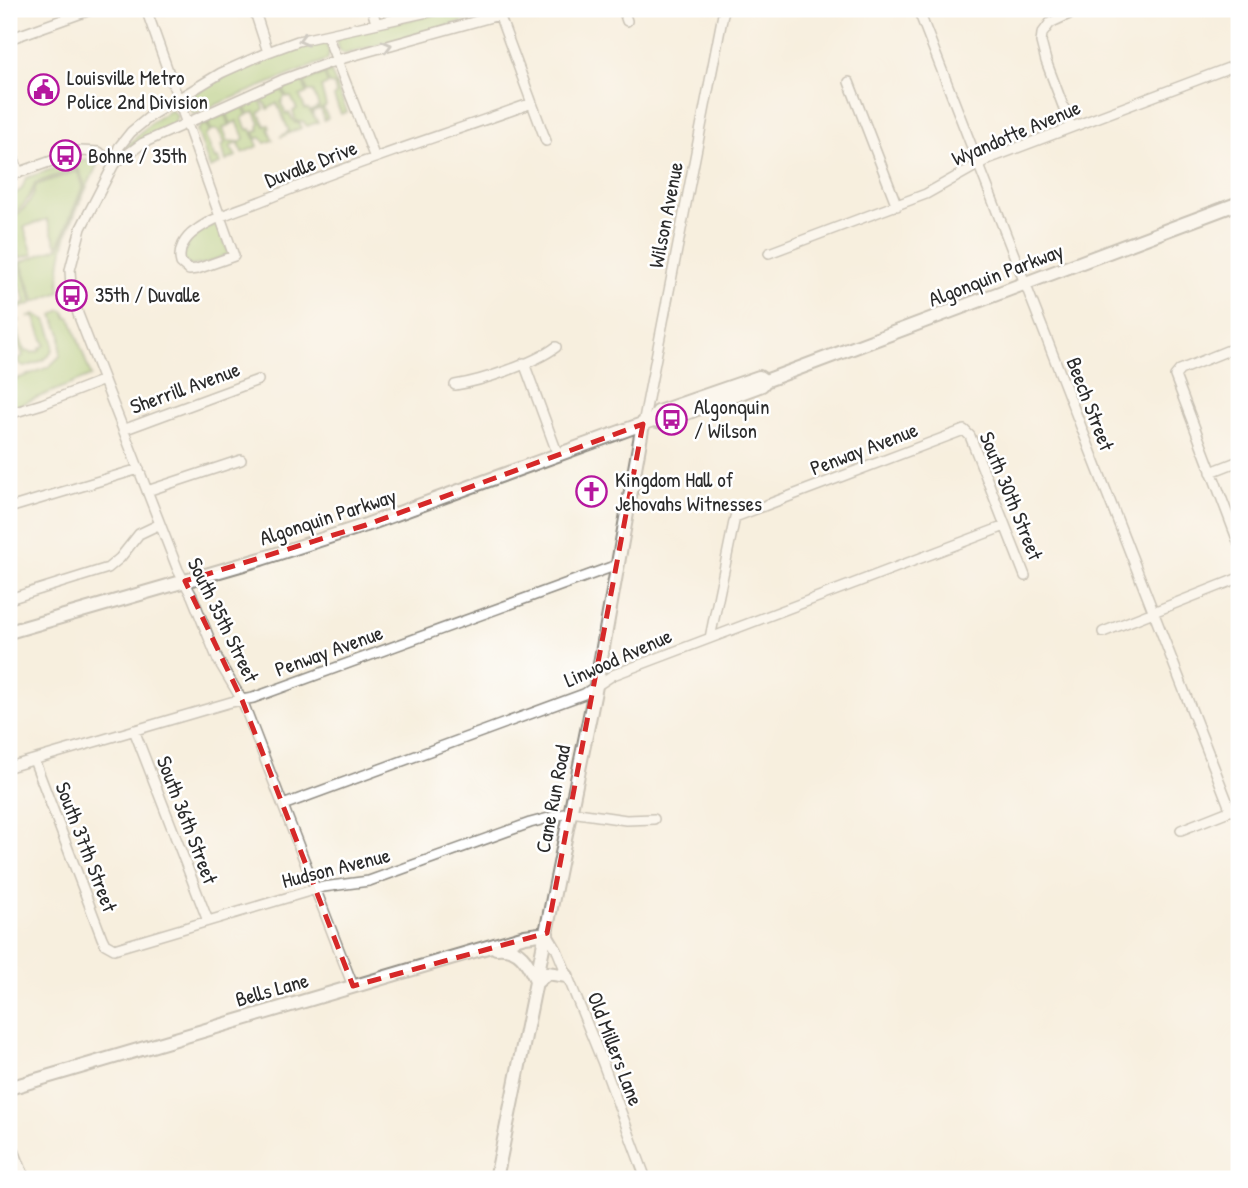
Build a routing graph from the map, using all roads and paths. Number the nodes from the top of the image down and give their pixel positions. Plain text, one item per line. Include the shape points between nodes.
1 (93, 9) edge
2 (146, 9) edge
3 (254, 9) edge
4 (372, 9) edge
5 (441, 9) edge
6 (520, 9) edge
7 (623, 9) edge
8 (918, 9) edge
9 (1080, 9) edge
10 (723, 10) edge
11 (498, 12) edge
12 (627, 21) dead end
13 (376, 23) junction
14 (327, 35) junction
15 (9, 39) edge
16 (268, 52) junction
17 (337, 60) junction
18 (1239, 64) edge
19 (849, 82) dead end
20 (177, 97) junction
21 (532, 103) junction
22 (186, 123) junction
23 (1071, 127) junction
24 (546, 141) dead end
25 (9, 146) edge
26 (375, 158) junction
27 (114, 164) junction
28 (979, 164) junction
29 (14, 174) edge
30 (1239, 203) edge
31 (897, 206) junction
32 (220, 218) junction
33 (769, 253) dead end
34 (1025, 284) junction
35 (556, 346) dead end
36 (1239, 346) edge
37 (524, 363) junction
38 (104, 380) junction
39 (258, 380) dead end
40 (455, 384) dead end
41 (9, 414) edge
42 (648, 422) junction
43 (123, 430) junction
44 (964, 430) joint
45 (558, 455) junction
46 (241, 460) dead end
47 (1239, 461) edge
48 (139, 469) junction
49 (1212, 472) junction
50 (147, 491) junction
51 (9, 508) edge
52 (160, 524) junction
53 (1005, 526) junction
54 (1239, 544) edge
55 (617, 565) junction
56 (1025, 576) dead end
57 (1239, 578) edge
58 (185, 582) junction
59 (9, 599) edge
60 (1153, 612) junction
61 (9, 632) edge
62 (1103, 632) dead end
63 (710, 638) junction
64 (596, 686) junction
65 (242, 700) junction
66 (134, 730) junction
67 (34, 760) junction
68 (9, 767) edge
69 (283, 805) junction
70 (1235, 809) edge
71 (570, 812) junction
72 (654, 819) dead end
73 (1181, 830) dead end
74 (316, 889) junction
75 (208, 921) junction
76 (547, 933) junction
77 (107, 946) joint
78 (474, 951) junction
79 (567, 975) junction
80 (537, 982) junction
81 (353, 986) junction
82 (9, 1088) edge
83 (9, 1137) edge
84 (25, 1179) edge
85 (496, 1179) edge
86 (646, 1179) edge

1 - 15 street
2 - 20 street
3 - 16 street
4 - 13 street
5 - 13 street
6 - 11 street
7 - 12 street
8 - 28 street, Beech Street
9 - 23 street via 1050,23 1041,42
10 - 42 street, Wilson Avenue
17 -> 11 street
11 - 21 street
13 - 14 street
14 -> 16 street
14 - 17 street
16 - 20 street
17 - 22 street
17 - 26 street
18 - 23 street, Wyandotte Avenue
19 - 31 street
20 - 22 street
20 - 27 street via 131,132 119,147
21 - 24 street
21 - 26 street, Duvalle Drive
22 - 27 street via 143,143
22 - 32 street
23 - 28 street, Wyandotte Avenue
25 - 29 street
26 - 32 street, Duvalle Drive
27 - 29 street via 99,152 80,151
27 - 38 street, South 35th Street via 81,228 71,267 74,300
28 - 31 street, Wyandotte Avenue
28 - 34 street, Beech Street
30 - 34 main road, Algonquin Parkway
31 - 33 street, Wyandotte Avenue
32 - 32 street, Duvalle Drive via 188,238 180,259 184,267 197,270 234,256
34 - 42 main road, Algonquin Parkway via 662,422
34 - 60 street, Beech Street
35 - 37 street
36 - 49 street via 1177,374
37 - 40 street
37 - 45 street
38 - 41 street
38 - 43 street, South 35th Street
39 - 43 street, Sherrill Avenue
42 - 45 main road, Algonquin Parkway
42 - 55 main road, Cane Run Road
43 - 48 street, South 35th Street
44 - 53 street, South 30th Street
44 - 63 street, Penway Avenue via 735,517
45 - 58 main road, Algonquin Parkway via 366,525
46 - 50 street
47 - 49 street
48 - 50 street, South 35th Street
48 - 51 street
49 - 54 street
50 - 52 street, South 35th Street
52 - 58 street, South 35th Street
52 - 59 street via 139,534 108,568
53 - 56 street, South 30th Street
53 - 63 street, Linwood Avenue
55 - 64 main road, Cane Run Road
55 - 65 street, Penway Avenue
57 - 60 street
58 - 61 main road, Algonquin Parkway
58 - 65 street, South 35th Street via 218,660
60 - 62 street
60 - 70 street, Beech Street
63 - 64 street, Linwood Avenue via 613,675
64 - 69 street, Linwood Avenue
64 - 71 main road, Cane Run Road
65 - 66 street, Penway Avenue
65 - 69 street, South 35th Street
66 - 67 street, Penway Avenue
66 - 75 street, South 36th Street
67 - 68 street, Penway Avenue
67 - 77 street, South 37th Street
69 - 74 street, South 35th Street
70 - 73 street
71 - 72 street
71 - 74 street, Hudson Avenue via 381,878
71 - 76 main road, Cane Run Road
74 - 75 street, Hudson Avenue
74 - 81 street, South 35th Street
75 - 77 street, Hudson Avenue via 114,949
76 - 78 main road, Bells Lane
76 - 79 street, Old Millers Lane
76 - 80 main road, Cane Run Road
78 - 80 main road via 505,947 517,951
78 - 81 main road, Bells Lane
79 - 80 main road via 547,973
79 - 86 street, Old Millers Lane
80 - 85 main road, Cane Run Road
81 - 82 main road, Bells Lane
83 - 84 street

